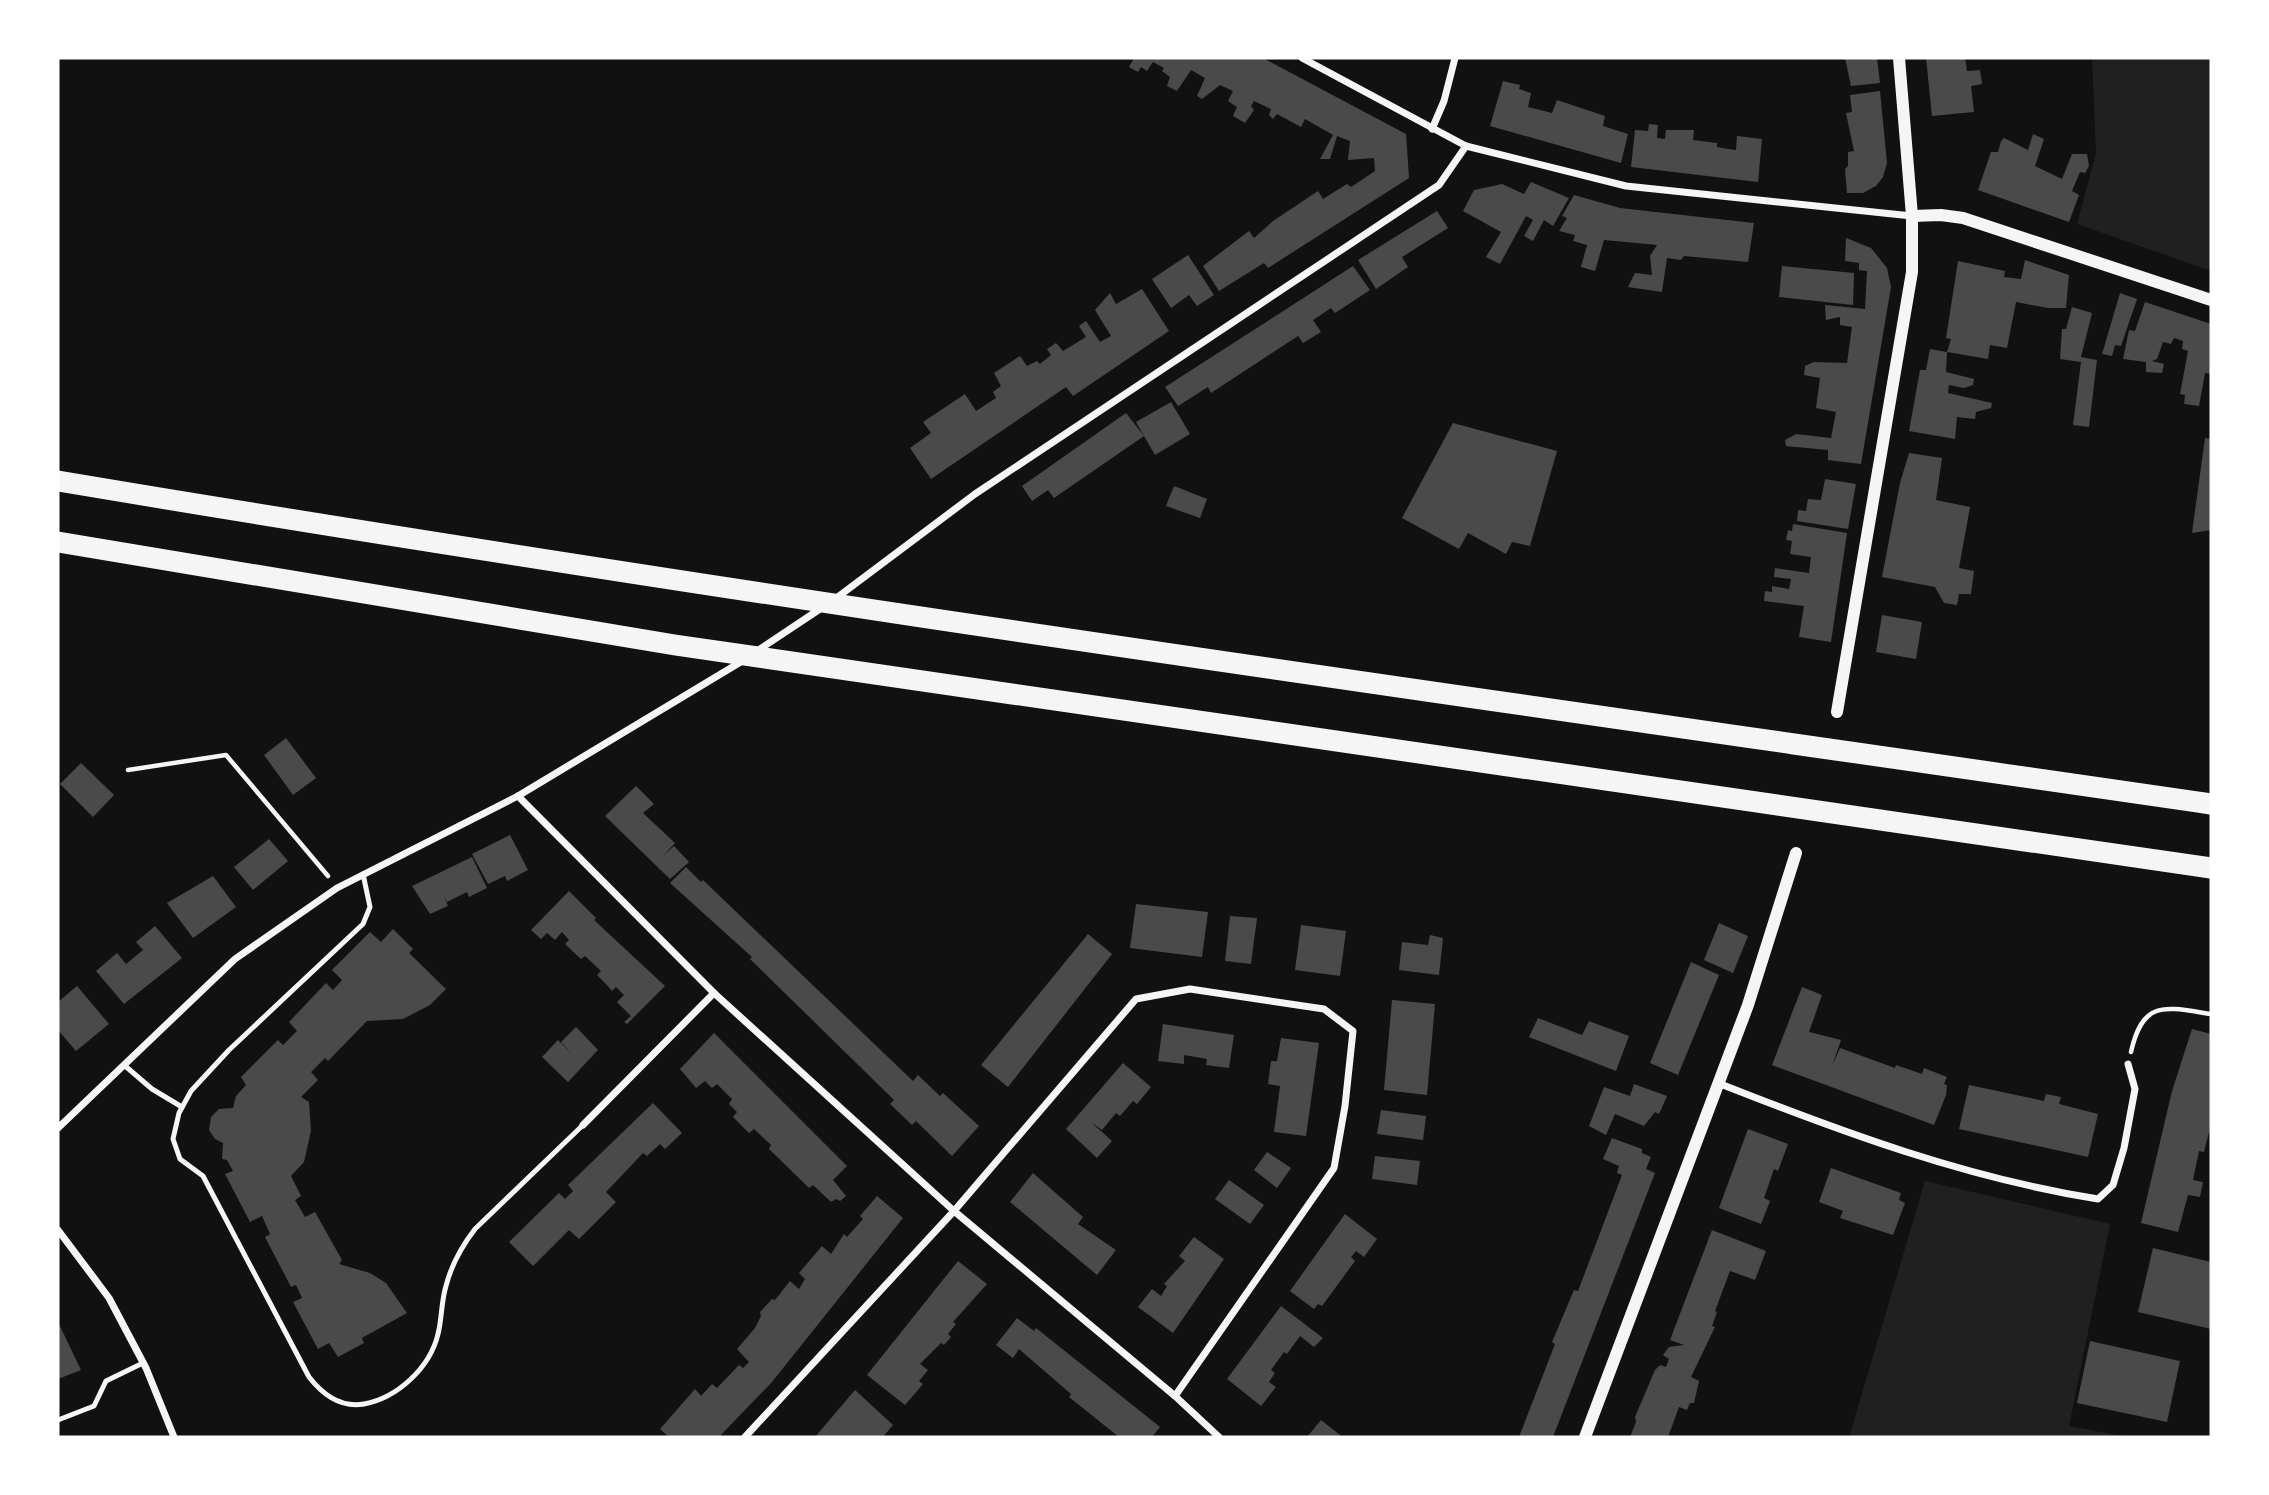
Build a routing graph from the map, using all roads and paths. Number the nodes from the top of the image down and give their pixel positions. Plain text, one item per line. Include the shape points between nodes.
1 (1302, 58) edge
2 (1455, 58) edge
3 (1899, 58) edge
4 (1432, 129) junction
5 (1466, 146) junction
6 (1912, 216) junction
7 (2211, 300) edge
8 (58, 481) edge
9 (58, 542) edge
10 (1837, 712) dead end
11 (128, 770) dead end
12 (518, 796) junction
13 (2211, 804) edge
14 (1796, 853) dead end
15 (2211, 868) edge
16 (363, 874) junction
17 (337, 888) junction
18 (715, 993) junction
19 (2211, 1014) edge
20 (2128, 1064) joint
21 (124, 1065) junction
22 (1718, 1083) junction
23 (182, 1107) junction
24 (583, 1125) joint
25 (58, 1129) edge
26 (954, 1210) junction
27 (58, 1230) edge
28 (143, 1363) junction
29 (1175, 1396) junction
30 (58, 1420) edge
31 (1207, 1434) edge
32 (174, 1437) edge
33 (745, 1437) edge
34 (1219, 1437) edge
35 (1585, 1437) edge

1 - 4 street
2 - 4 street
3 - 6 street
4 - 5 street
5 - 6 street via 1626,186
5 - 12 street via 1439,185 1367,235 975,494 874,573 709,683
6 - 7 street via 1963,218
6 - 10 street via 1912,272
8 - 13 highway via 737,589
9 - 15 highway via 675,645
11 - 17 path via 226,755
12 - 16 street
12 - 18 street
14 - 22 street
16 - 17 street
16 - 23 lane via 370,907 363,924 229,1050
17 - 21 street via 235,959
18 - 24 street
18 - 26 street
19 - 20 path via 2160,1009 2149,1014 2136,1026
20 - 22 street via 2134,1089 2124,1148 2113,1185 2098,1199 2041,1190 1925,1159
21 - 23 lane
21 - 25 street
22 - 35 street
23 - 24 lane via 173,1139 180,1159 203,1176 309,1377 320,1391 353,1406 384,1401 415,1374 437,1337 446,1285 463,1245
26 - 29 street
26 - 29 street via 1136,999 1190,989 1324,1010 1353,1031 1334,1168
26 - 33 street
27 - 28 street via 109,1298
28 - 30 lane via 106,1381 94,1406
28 - 32 street
29 - 31 street
31 - 34 street

